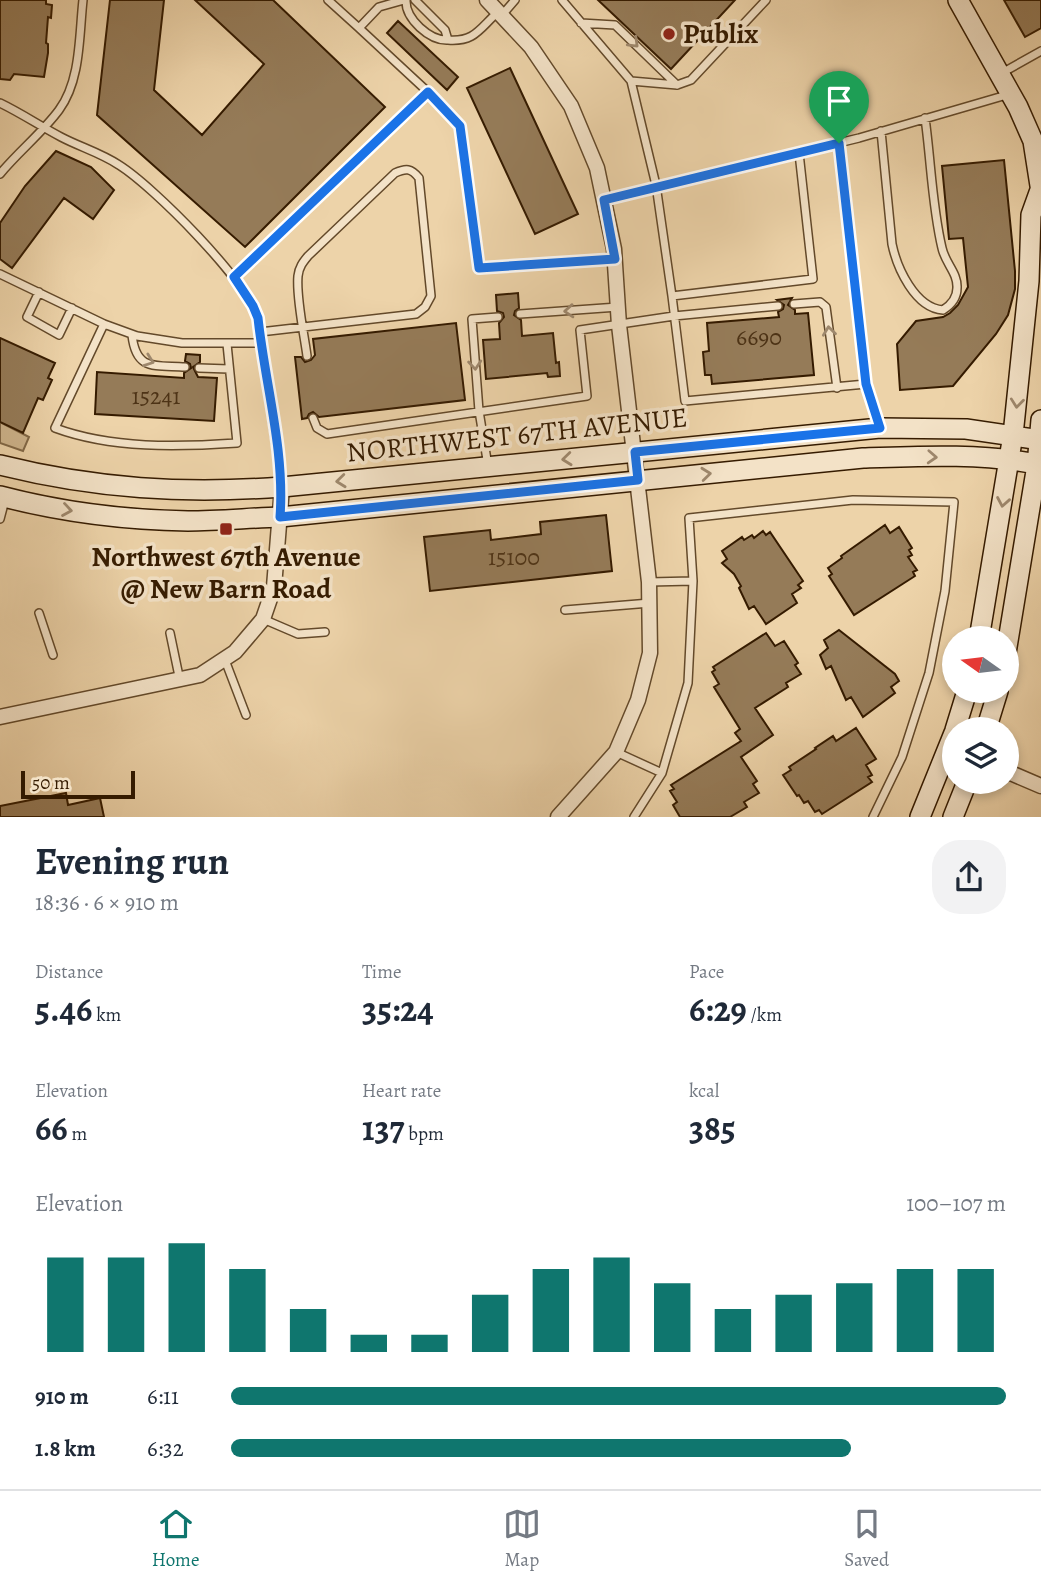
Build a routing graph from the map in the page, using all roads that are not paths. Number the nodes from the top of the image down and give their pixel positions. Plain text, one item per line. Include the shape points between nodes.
1 (83, 0) edge
2 (328, 0) edge
3 (405, 0) edge
4 (415, 0) edge
5 (487, 0) edge
6 (515, 0) edge
7 (562, 0) edge
8 (766, 0) edge
9 (958, 0) edge
10 (500, 14) junction
11 (581, 23) junction
12 (359, 28) junction
13 (448, 40) junction
14 (1041, 51) edge
15 (1000, 74) junction
16 (631, 81) junction
17 (677, 85) junction
18 (428, 92) junction
19 (1011, 94) junction
20 (0, 103) edge
21 (925, 118) junction
22 (43, 126) junction
23 (881, 131) junction
24 (839, 143) junction
25 (799, 153) junction
26 (0, 174) edge
27 (656, 186) junction
28 (1041, 191) edge
29 (604, 200) junction
30 (615, 259) junction
31 (0, 274) edge
32 (234, 277) junction
33 (39, 292) junction
34 (672, 296) junction
35 (794, 304) dead end
36 (778, 306) dead end
37 (618, 307) junction
38 (72, 308) junction
39 (520, 314) dead end
40 (674, 316) junction
41 (498, 317) dead end
42 (104, 324) junction
43 (619, 325) junction
44 (303, 327) junction
45 (260, 332) junction
46 (132, 335) junction
47 (261, 343) junction
48 (227, 344) junction
49 (307, 356) dead end
50 (185, 367) dead end
51 (199, 368) dead end
52 (229, 369) junction
53 (866, 384) junction
54 (837, 388) junction
55 (479, 411) junction
56 (313, 418) dead end
57 (1041, 420) edge
58 (880, 428) junction
59 (1013, 435) junction
60 (1040, 440) edge
61 (635, 452) junction
62 (1010, 461) junction
63 (1039, 465) edge
64 (0, 466) edge
65 (489, 467) junction
66 (638, 480) junction
67 (282, 487) junction
68 (3, 497) edge
69 (280, 517) junction
70 (0, 519) edge
71 (694, 581) junction
72 (649, 582) junction
73 (650, 603) junction
74 (565, 610) dead end
75 (39, 613) dead end
76 (263, 619) junction
77 (981, 626) edge
78 (1011, 626) edge
79 (325, 632) dead end
80 (170, 634) dead end
81 (53, 655) dead end
82 (225, 660) junction
83 (180, 681) junction
84 (246, 715) dead end
85 (0, 717) edge
86 (616, 752) junction
87 (942, 766) edge
88 (662, 773) junction
89 (1019, 777) edge
90 (1041, 786) edge
91 (962, 794) edge
92 (876, 816) edge
93 (558, 817) edge
94 (634, 817) edge
95 (920, 817) edge
96 (953, 817) edge

1 - 22 lane via 73,79 59,110
2 - 12 lane
3 - 12 lane via 379,7
3 - 13 lane via 409,14 429,35
4 - 13 lane via 445,30
5 - 10 street
6 - 10 lane
7 - 11 lane
8 - 17 lane via 691,80
9 - 15 main road
10 - 13 lane via 465,41
10 - 29 street via 531,47 571,106 597,168
11 - 16 lane
11 -> 17 lane via 615,25
12 - 18 lane
14 - 15 lane
15 - 19 main road
16 - 17 lane
16 - 27 lane
18 - 30 lane via 460,126 479,268
18 - 32 lane
19 - 21 lane
19 - 28 main road via 1033,141
20 - 22 lane
21 - 23 lane
21 - 23 lane via 942,252 957,286 943,310 933,308 909,286 896,260
22 - 26 lane
22 - 32 lane via 118,164 144,183
23 - 24 lane
24 - 25 lane
24 - 53 lane
25 - 27 lane
25 - 34 lane via 814,279
27 - 29 lane
27 - 34 lane
28 -> 59 main road via 1031,215
29 - 30 street
30 - 37 street
31 - 33 lane
32 - 45 lane via 257,312
33 - 38 lane
33 - 38 lane via 27,317 59,335
34 - 40 lane
54 -> 35 lane via 826,307 820,302
36 - 40 lane
37 -> 39 lane
37 - 43 street
38 - 42 lane
40 - 43 lane
40 - 54 lane via 685,401
41 -> 55 lane via 471,319
42 - 46 lane
42 - 52 lane via 55,428 127,442 237,443
43 - 55 lane via 580,330 587,396
43 - 61 street
44 - 44 lane via 416,314 425,307 431,296 419,178 413,171 395,173 301,265
44 - 45 lane
44 - 49 lane
45 - 47 lane
46 - 48 lane
46 -> 50 lane via 134,351 141,360
47 - 48 lane
47 - 67 lane
48 - 52 lane
51 - 52 lane
53 - 54 lane
53 - 58 lane
55 - 56 lane via 327,434 317,428
55 - 65 lane
57 - 60 main road
58 - 59 main road, NORTHWEST 67TH AVENUE via 966,429
58 - 61 main road, NORTHWEST 67TH AVENUE
59 - 60 main road, NORTHWEST 67TH AVENUE
59 - 62 main road
60 - 63 main road
61 -> 65 main road, NORTHWEST 67TH AVENUE
61 - 66 street
62 - 63 main road, NORTHWEST 67TH AVENUE
66 -> 62 main road, NORTHWEST 67TH AVENUE via 863,458
62 -> 77 main road
63 - 78 main road
64 - 67 main road, NORTHWEST 67TH AVENUE via 105,486 160,491
65 -> 67 main road, NORTHWEST 67TH AVENUE
66 - 69 main road, NORTHWEST 67TH AVENUE
66 - 72 street
67 - 69 street
68 -> 69 main road, NORTHWEST 67TH AVENUE via 135,519
68 - 70 lane
69 - 76 street via 275,578
71 - 72 lane
71 - 88 lane via 688,683
71 - 92 lane via 689,518 853,500 954,502 945,591 929,673 902,757
72 - 73 street
73 - 74 lane
73 - 86 street via 650,653 638,700
75 - 81 lane
76 - 79 lane via 298,634
76 - 82 street
80 - 83 lane
82 - 83 street
82 - 84 lane
83 - 85 street
86 - 88 lane
86 - 93 street
87 - 95 main road
88 - 94 lane
89 - 90 street
91 - 96 main road

